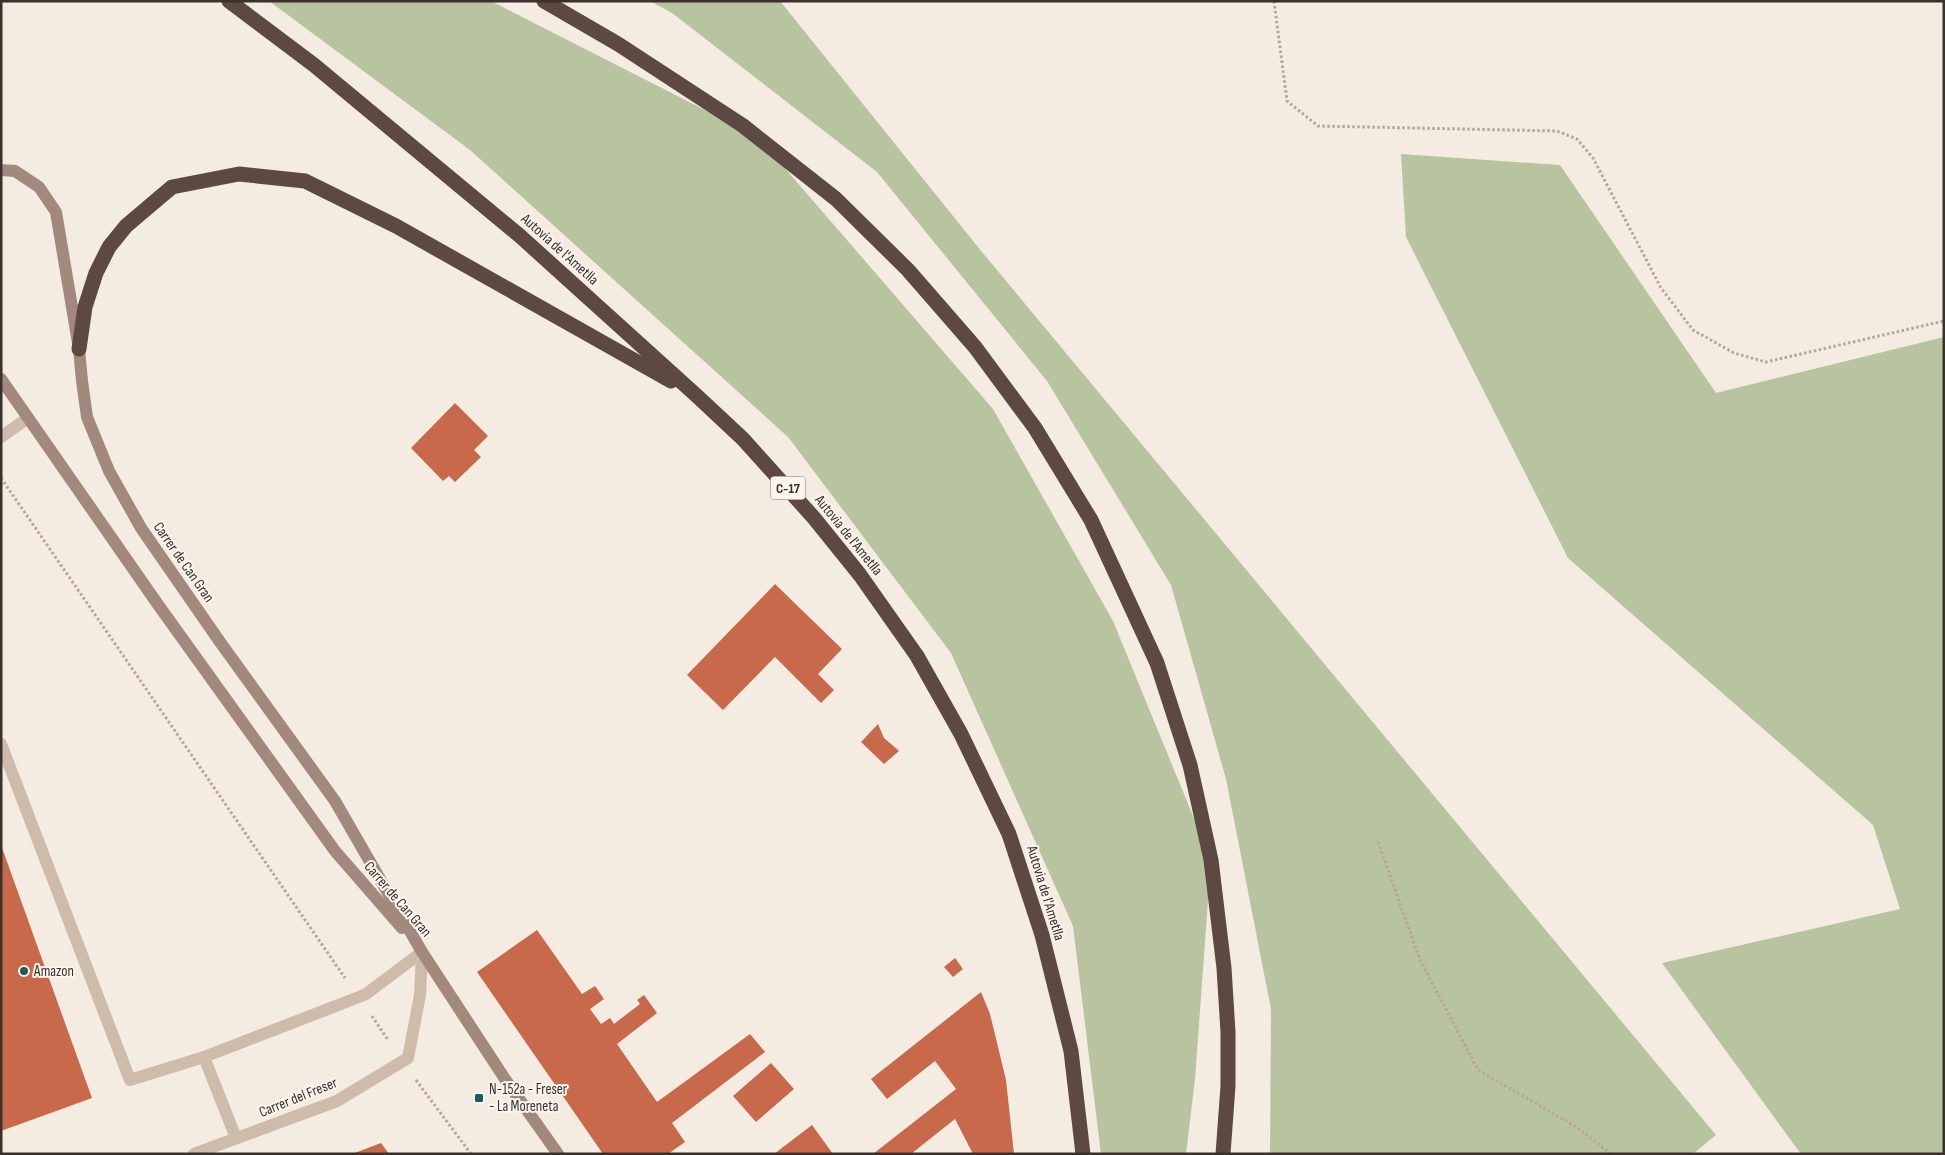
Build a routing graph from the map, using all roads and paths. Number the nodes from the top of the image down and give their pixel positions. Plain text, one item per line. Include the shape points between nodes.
1 (229, 1) edge
2 (544, 1) edge
3 (1274, 1) edge
4 (1, 170) edge
5 (1944, 322) edge
6 (80, 349) junction
7 (1, 379) edge
8 (697, 396) junction
9 (28, 418) junction
10 (1, 438) edge
11 (1, 478) edge
12 (1, 744) edge
13 (1378, 842) dead end
14 (422, 952) junction
15 (359, 997) junction
16 (374, 1019) dead end
17 (204, 1057) junction
18 (408, 1058) joint
19 (430, 1099) dead end
20 (236, 1138) junction
21 (194, 1154) edge
22 (471, 1154) edge
23 (558, 1154) edge
24 (1083, 1154) edge
25 (1225, 1154) edge
26 (1611, 1154) edge

1 - 8 highway, Autovia de l'Ametlla / C-17 via 314,66 520,236
2 - 25 highway via 618,44 742,125 836,199 908,270 975,347 1035,428 1091,520 1153,654 1190,765 1211,860 1228,1032
3 - 5 path via 1287,101 1318,126 1557,131 1577,139 1593,158 1661,288 1693,330 1734,353 1766,362
4 - 6 main road, Carrer de Can Gran via 15,171 39,187 56,212
6 - 8 highway via 85,307 96,274 109,247 126,226 172,187 239,174 305,181 396,226
6 - 14 main road, Carrer de Can Gran via 87,417 108,471 152,544 335,801
7 - 9 main road, Carrer de Can Gran
8 - 24 highway, Autovia de l'Ametlla / C-17 via 750,446 860,574 917,656 961,734 1009,834 1042,935 1071,1051
9 - 10 street
9 - 14 main road, Carrer de Can Gran via 158,606 335,851
11 - 15 path
12 - 17 street via 130,1080
13 - 26 path via 1420,960 1478,1070 1575,1126
14 - 15 street
14 - 18 street, Carrer de Can Gran via 420,996
14 - 23 main road, Carrer de Can Gran
15 - 16 path
15 - 17 street
17 - 20 street
18 - 20 street, Carrer del Freser via 338,1101
19 - 22 path
20 - 21 street, Carrer del Freser

